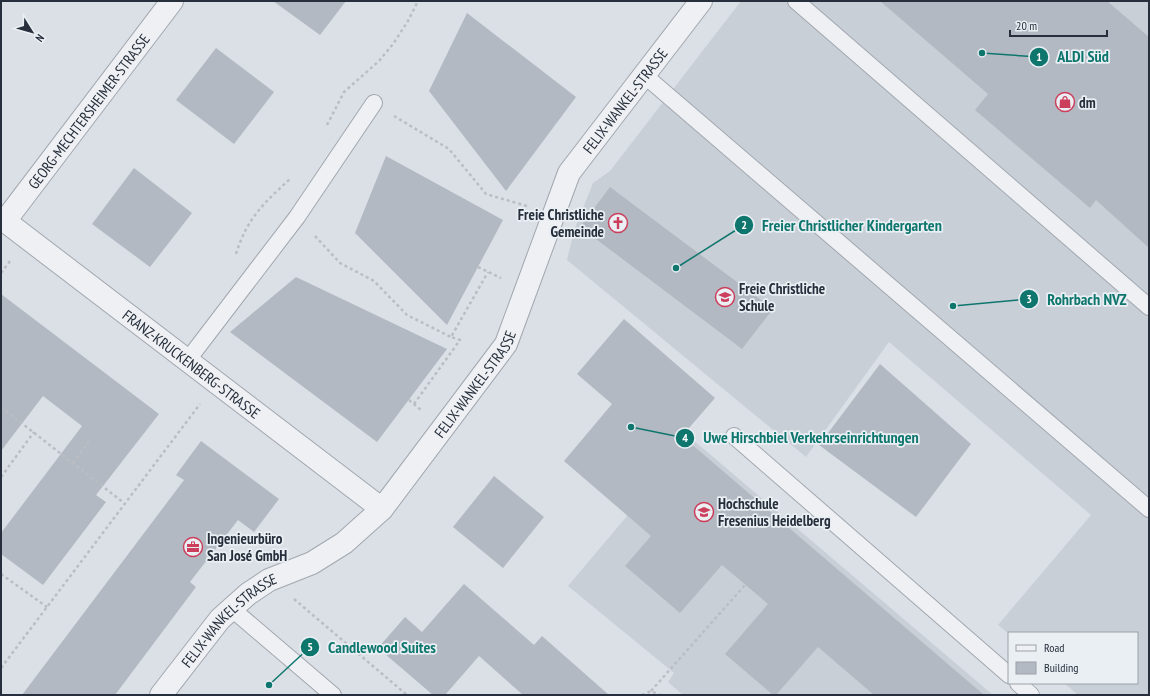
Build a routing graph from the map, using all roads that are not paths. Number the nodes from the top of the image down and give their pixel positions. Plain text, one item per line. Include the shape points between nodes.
1 (172, 1) edge
2 (701, 1) edge
3 (796, 1) edge
4 (644, 75) junction
5 (374, 103) road end
6 (3, 220) edge
7 (1149, 307) edge
8 (186, 361) junction
9 (734, 436) dead end
10 (382, 509) junction
11 (1149, 510) edge
12 (232, 609) junction
13 (1008, 674) edge
14 (1019, 684) edge
15 (161, 695) edge
16 (333, 695) edge
17 (1032, 695) edge

1 - 6 street, GEORG-MECHTERSHEIMER-STRASSE
2 - 4 street, FELIX-WANKEL-STRASSE
3 - 7 lane
4 - 10 street, FELIX-WANKEL-STRASSE via 569,173 506,344
4 - 11 lane
5 - 8 lane via 297,217
6 - 8 street, FRANZ-KRUCKENBERG-STRASSE
8 - 10 street, FRANZ-KRUCKENBERG-STRASSE
9 - 13 lane
10 - 12 street, FELIX-WANKEL-STRASSE via 344,543 312,563 269,580
12 - 15 street, FELIX-WANKEL-STRASSE via 220,619
12 - 16 lane
14 - 17 lane

